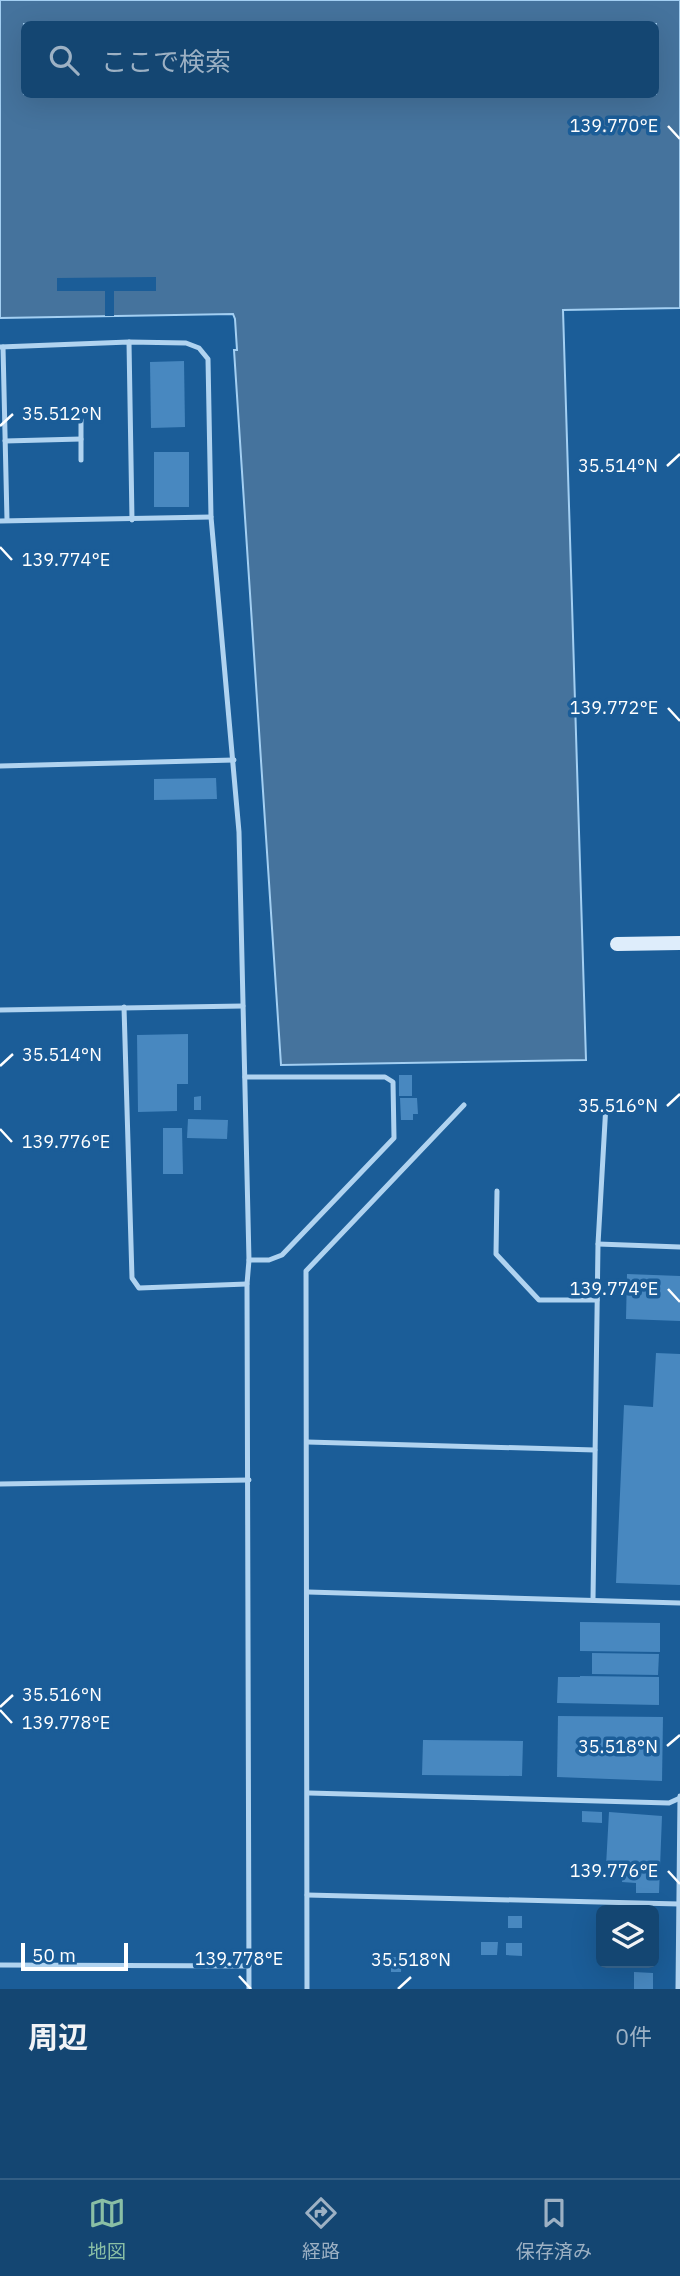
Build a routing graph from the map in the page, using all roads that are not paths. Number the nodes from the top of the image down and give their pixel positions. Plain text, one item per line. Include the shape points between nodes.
1 (129, 342) junction
2 (2, 347) edge
3 (81, 420) dead end
4 (81, 439) junction
5 (5, 441) junction
6 (81, 460) dead end
7 (211, 517) junction
8 (132, 520) junction
9 (3, 521) edge
10 (234, 760) junction
11 (0, 766) edge
12 (680, 943) edge
13 (617, 944) dead end
14 (243, 1006) junction
15 (124, 1007) junction
16 (0, 1010) edge
17 (245, 1077) junction
18 (606, 1104) dead end
19 (464, 1105) dead end
20 (497, 1191) dead end
21 (598, 1244) junction
22 (680, 1247) edge
23 (249, 1260) junction
24 (247, 1284) junction
25 (597, 1300) junction
26 (307, 1442) junction
27 (595, 1450) junction
28 (249, 1480) junction
29 (0, 1485) edge
30 (308, 1592) junction
31 (593, 1600) junction
32 (680, 1603) edge
33 (309, 1793) junction
34 (680, 1797) edge
35 (307, 1895) junction
36 (679, 1904) edge
37 (0, 1965) edge
38 (249, 1966) junction
39 (249, 1989) edge
40 (307, 1989) edge
41 (678, 1989) edge

1 - 2 lane
1 - 7 lane via 186,343 199,348 208,359
1 - 8 lane
2 - 5 lane
3 - 4 lane
4 - 5 lane
4 - 6 lane
5 - 9 lane
7 - 8 lane
7 - 10 lane
8 - 9 lane
10 - 11 lane
10 - 14 lane
12 - 13 street
14 - 15 lane
14 - 17 lane
15 - 16 lane
15 - 24 lane via 132,1279 139,1288
17 - 23 lane
17 - 23 lane via 384,1077 393,1082 394,1138 282,1255
18 - 21 lane
19 - 26 lane via 306,1271
20 - 25 lane via 496,1254 539,1300
21 - 22 lane
21 - 25 lane
23 - 24 lane
24 - 28 lane
25 - 27 lane
26 - 27 lane
26 - 30 lane
27 - 31 lane
28 - 29 lane
28 - 38 lane
30 - 31 lane
30 - 33 lane
31 - 32 lane
33 - 34 lane via 669,1803
33 - 35 lane
34 - 36 lane
35 - 36 lane
35 - 40 lane
36 - 41 lane
37 - 38 lane
38 - 39 lane

